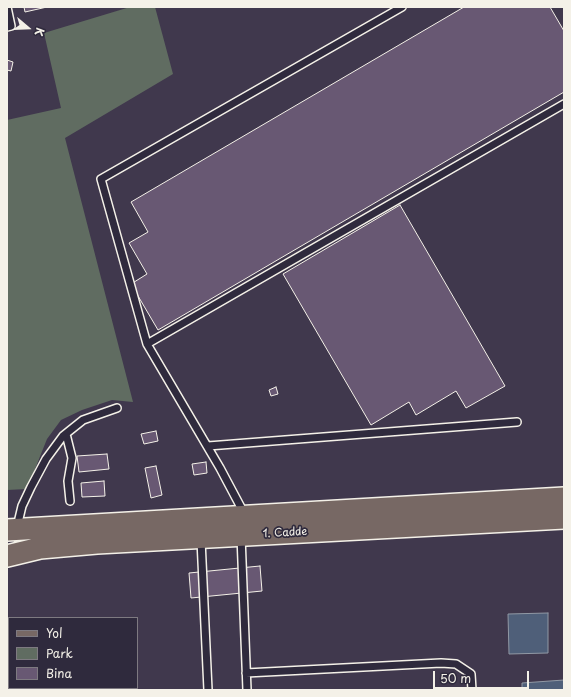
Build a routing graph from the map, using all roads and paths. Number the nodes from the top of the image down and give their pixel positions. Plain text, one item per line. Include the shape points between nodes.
1 (7, 7) edge
2 (402, 7) edge
3 (7, 27) edge
4 (564, 104) edge
5 (147, 344) junction
6 (116, 408) dead end
7 (517, 422) dead end
8 (66, 434) junction
9 (208, 446) junction
10 (564, 498) edge
11 (70, 501) dead end
12 (564, 518) edge
13 (244, 526) junction
14 (12, 529) edge
15 (201, 537) junction
16 (7, 556) edge
17 (246, 673) junction
18 (208, 690) edge
19 (247, 690) edge
20 (472, 690) edge

1 - 3 lane via 11,26
2 - 5 lane via 101,178
4 - 5 lane
5 - 9 lane
6 - 8 lane via 83,420
7 - 9 lane
8 - 11 lane via 72,458 68,482
8 - 14 lane via 46,459
9 - 13 lane
10 - 13 main road, 1. Cadde
12 - 13 main road, 1. Cadde
13 - 14 main road, 1. Cadde
13 - 15 main road, 1. Cadde
13 - 17 lane
15 - 16 main road, 1. Cadde via 40,548
15 - 18 lane
17 - 19 lane
17 - 20 lane via 449,663 456,664 471,674

